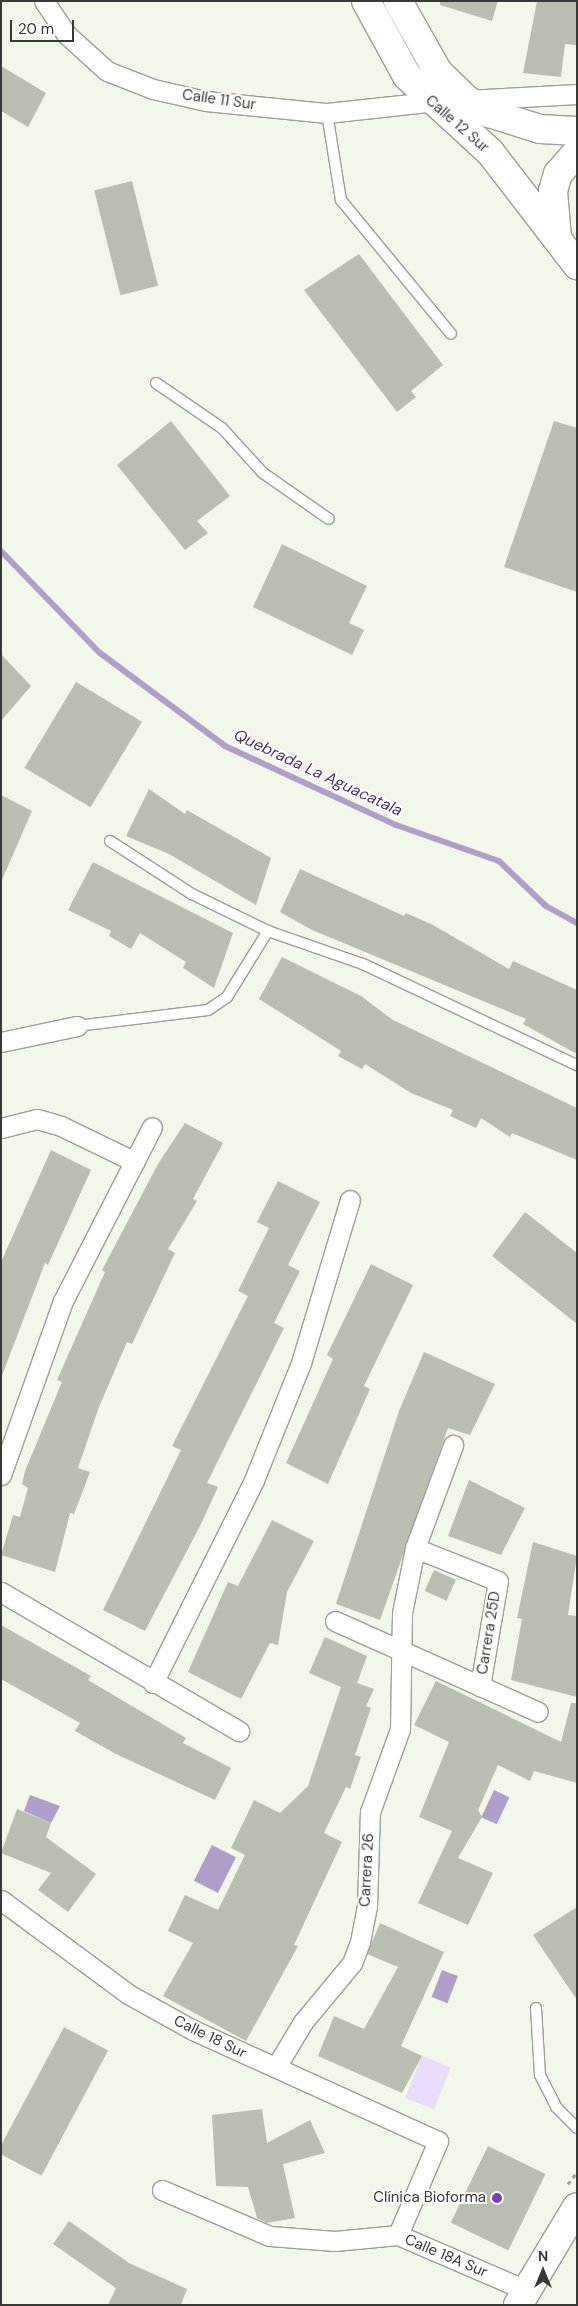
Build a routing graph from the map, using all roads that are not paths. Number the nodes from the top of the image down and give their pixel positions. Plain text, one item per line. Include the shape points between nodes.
1 (44, 1) edge
2 (366, 1) edge
3 (398, 1) edge
4 (577, 94) edge
5 (467, 100) junction
6 (430, 102) junction
7 (327, 113) junction
8 (577, 131) edge
9 (577, 152) edge
10 (557, 238) junction
11 (577, 265) edge
12 (451, 334) dead end
13 (156, 383) dead end
14 (330, 520) dead end
15 (110, 840) dead end
16 (268, 931) junction
17 (77, 1026) joint
18 (1, 1042) edge
19 (577, 1065) edge
20 (152, 1127) dead end
21 (1, 1128) edge
22 (135, 1162) junction
23 (350, 1200) dead end
24 (453, 1445) dead end
25 (1, 1475) edge
26 (415, 1548) junction
27 (1, 1592) edge
28 (335, 1620) dead end
29 (401, 1650) junction
30 (153, 1683) junction
31 (480, 1686) junction
32 (538, 1712) dead end
33 (239, 1731) dead end
34 (1, 1900) edge
35 (536, 2008) dead end
36 (276, 2067) junction
37 (577, 2128) edge
38 (162, 2190) dead end
39 (575, 2214) edge
40 (398, 2235) junction
41 (522, 2298) edge

1 - 7 street, Calle 11 Sur via 66,34 107,71 206,101
2 - 6 main road, Calle 12 Sur via 407,76
3 - 5 main road, Calle 12 Sur via 438,72
4 - 5 street
5 - 8 main road, Calle 12 Sur via 489,113 540,129
6 - 7 street, Calle 11 Sur
6 - 10 main road, Calle 12 Sur via 490,152
7 - 12 lane via 341,200
9 - 10 main road via 558,174 553,191
10 - 11 main road, Calle 12 Sur
13 - 14 lane via 222,428 263,473
15 - 16 lane via 192,894
16 - 17 lane via 227,997 208,1010
16 - 19 lane via 363,964
17 - 18 street
20 - 22 street
21 - 22 street via 37,1119 61,1126
22 - 25 street via 64,1301
23 - 30 street via 301,1363 254,1480
24 - 26 street, Carrera 26
26 - 29 street, Carrera 26 via 402,1613
26 - 31 street, Carrera 25D via 498,1581
27 - 30 street
28 - 29 street
29 - 31 street
29 - 36 street, Carrera 26 via 400,1729 370,1812 367,1906 360,1942 352,1963 303,2022
30 - 33 street
31 - 32 street
34 - 36 street, Calle 18 Sur via 128,1994
35 - 37 lane via 540,2075 556,2107
36 - 40 street, Calle 18 Sur via 438,2141
38 - 40 street, Calle 18A Sur via 270,2236 335,2242
39 - 41 main road
40 - 41 street, Calle 18A Sur

